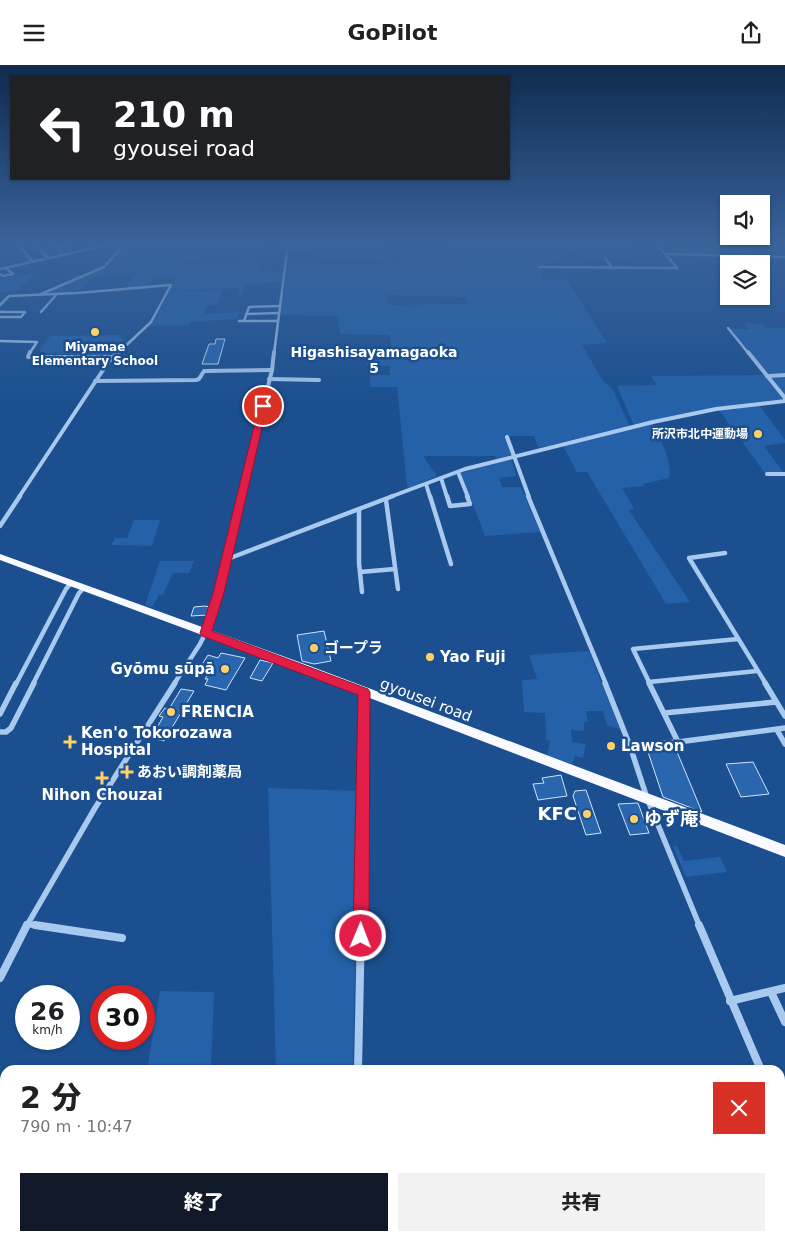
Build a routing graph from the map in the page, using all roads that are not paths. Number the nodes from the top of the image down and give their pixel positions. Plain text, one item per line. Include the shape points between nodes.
1 (53, 298) edge
2 (164, 298) edge
3 (281, 298) edge
4 (280, 306) junction
5 (0, 311) edge
6 (40, 312) dead end
7 (279, 313) junction
8 (246, 314) junction
9 (0, 317) edge
10 (278, 321) junction
11 (728, 328) dead end
12 (0, 341) edge
13 (111, 357) junction
14 (272, 369) junction
15 (785, 375) edge
16 (767, 376) junction
17 (269, 379) junction
18 (319, 380) dead end
19 (95, 381) junction
20 (785, 400) edge
21 (508, 437) dead end
22 (513, 457) junction
23 (458, 472) junction
24 (767, 474) dead end
25 (785, 475) edge
26 (440, 478) junction
27 (426, 484) junction
28 (386, 500) junction
29 (358, 510) junction
30 (0, 526) edge
31 (725, 553) dead end
32 (0, 557) edge
33 (225, 560) junction
34 (451, 564) dead end
35 (395, 569) junction
36 (360, 572) junction
37 (71, 583) junction
38 (84, 588) junction
39 (398, 589) dead end
40 (362, 592) dead end
41 (206, 633) junction
42 (738, 639) junction
43 (757, 671) junction
44 (649, 681) junction
45 (364, 692) junction
46 (776, 702) junction
47 (664, 713) junction
48 (0, 714) edge
49 (785, 716) edge
50 (785, 728) edge
51 (777, 729) junction
52 (0, 732) edge
53 (678, 742) junction
54 (785, 744) edge
55 (630, 746) junction
56 (647, 799) junction
57 (785, 851) edge
58 (26, 924) junction
59 (122, 938) dead end
60 (0, 978) edge
61 (785, 989) edge
62 (771, 992) junction
63 (730, 1001) junction
64 (785, 1022) edge
65 (358, 1065) edge
66 (759, 1065) edge

1 - 6 street
2 - 13 street via 151,322
3 - 4 street
4 - 7 street
4 - 8 street via 249,307
5 - 9 street via 26,312 21,317
7 - 8 street
7 - 10 street
8 - 10 street via 242,321
10 - 14 street
11 - 16 street
12 - 13 street via 38,342 28,357
13 - 19 street
14 - 17 street
14 - 19 street via 204,371 196,380
15 - 16 street
16 - 20 street
17 - 18 street
17 - 33 street
19 - 30 street
20 - 22 street via 709,410
21 - 22 street
22 - 23 street
22 - 55 street
23 - 26 street
23 - 26 street via 470,504 450,505
24 - 25 street
26 - 27 street
27 - 28 street
27 - 34 street
28 - 29 street
28 - 35 street
29 - 33 street
29 - 36 street
31 - 42 street via 689,558
32 - 37 highway, gyousei road
33 - 41 street
35 - 36 street
35 - 39 street
36 - 40 street
37 - 38 highway, gyousei road
37 - 48 street
38 - 41 highway, gyousei road
38 - 52 street via 11,728
41 - 45 highway, gyousei road
41 - 58 street via 70,846
42 - 43 street
42 - 44 street via 633,649
43 - 44 street
43 - 46 street
44 - 47 street
45 - 56 highway, gyousei road
45 - 65 street
46 - 47 street
46 - 49 street
47 - 53 street
50 - 51 street
51 - 53 street
51 - 54 street
53 - 55 street
55 - 56 street
56 - 57 highway, gyousei road
56 - 63 street
58 - 59 street
58 - 60 street
61 - 62 street
62 - 63 street
62 - 64 street
63 - 66 street

